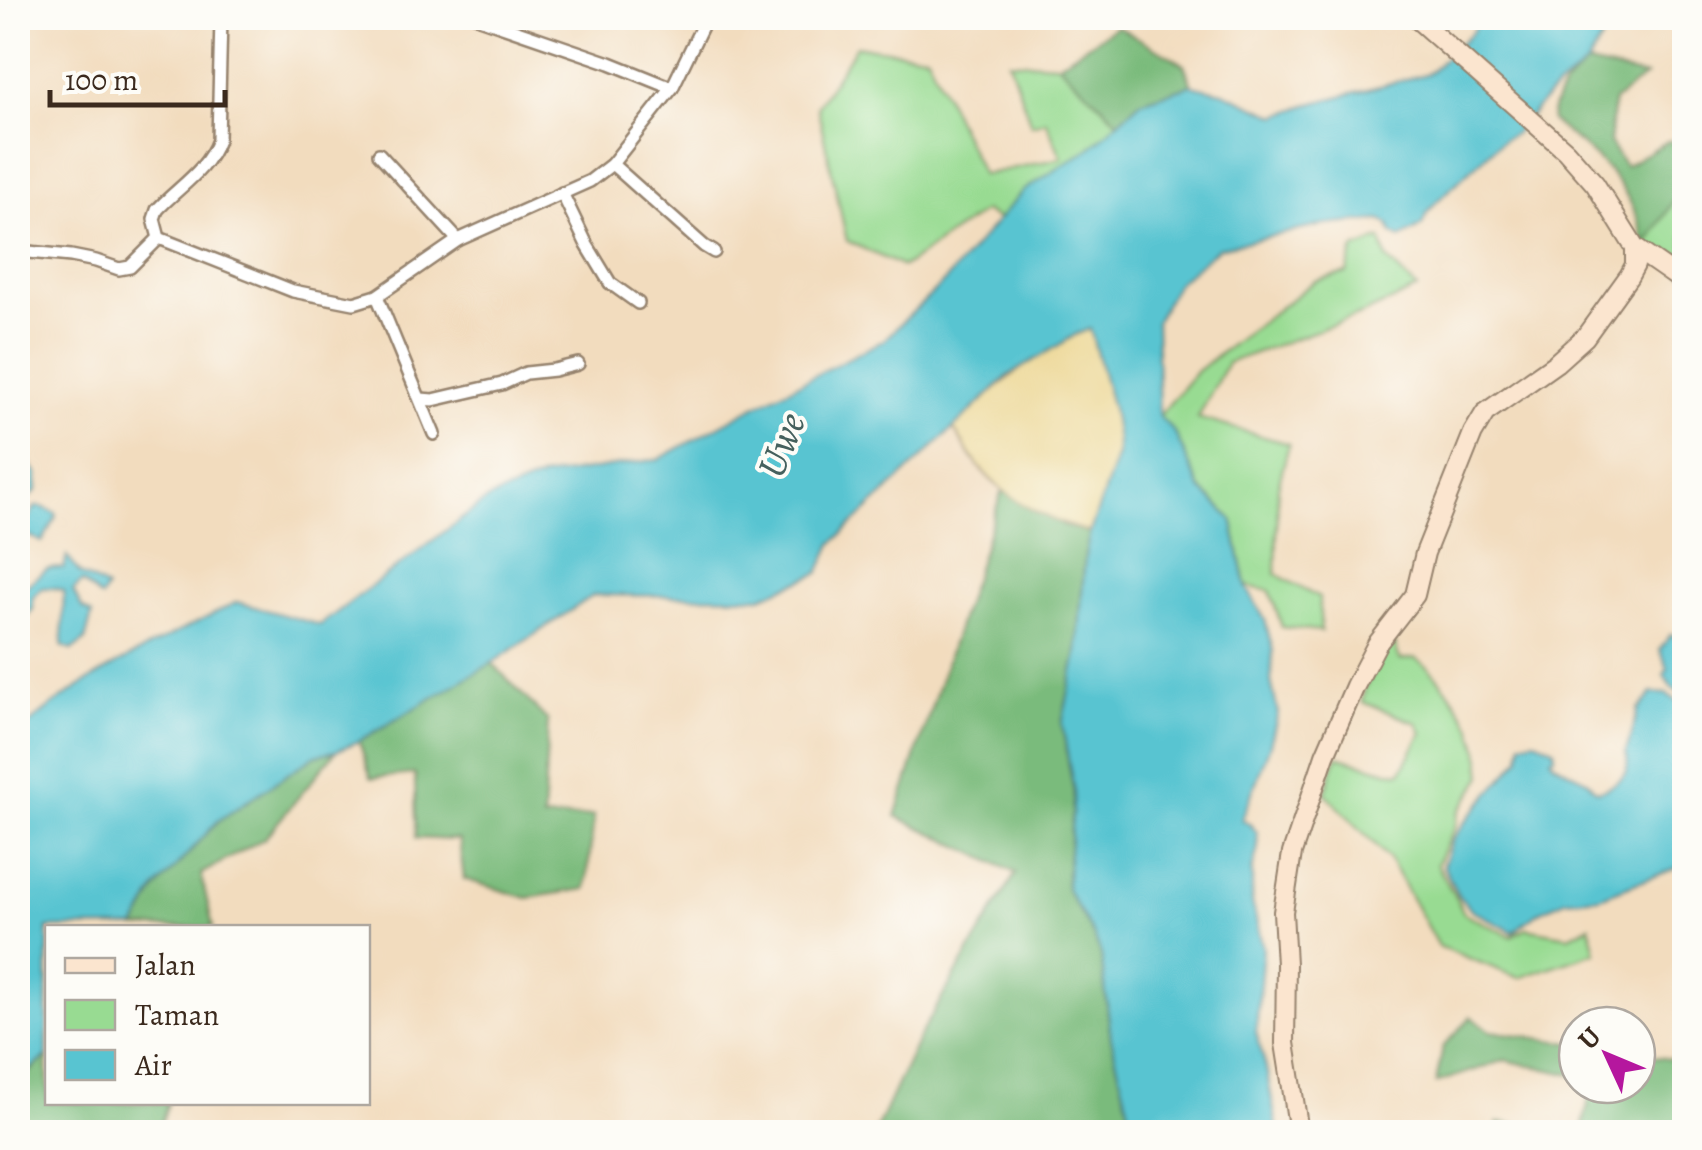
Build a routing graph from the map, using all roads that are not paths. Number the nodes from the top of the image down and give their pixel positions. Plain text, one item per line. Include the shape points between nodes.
1 (220, 18) edge
2 (480, 18) edge
3 (706, 18) edge
4 (1416, 18) edge
5 (672, 88) junction
6 (378, 154) dead end
7 (612, 164) junction
8 (562, 193) junction
9 (160, 238) junction
10 (458, 240) junction
11 (1636, 248) junction
12 (18, 250) edge
13 (714, 252) dead end
14 (1684, 282) edge
15 (378, 296) junction
16 (638, 302) dead end
17 (578, 364) dead end
18 (421, 399) junction
19 (434, 434) dead end
20 (1299, 1132) edge

1 - 9 street via 218,140 202,169 156,210
2 - 5 street
3 - 5 street
4 - 11 street via 1566,151
5 - 7 street
6 - 10 street
7 - 8 street
7 - 13 street
8 - 10 street
8 - 16 street via 610,284
9 - 12 street via 130,267 118,269
9 - 15 street via 293,292 354,303
10 - 15 street
11 - 14 street
11 - 20 street via 1628,276 1585,337 1485,414 1472,433 1415,596 1377,644 1325,755 1292,854 1283,912 1284,1043
15 - 18 street
17 - 18 street
18 - 19 street

